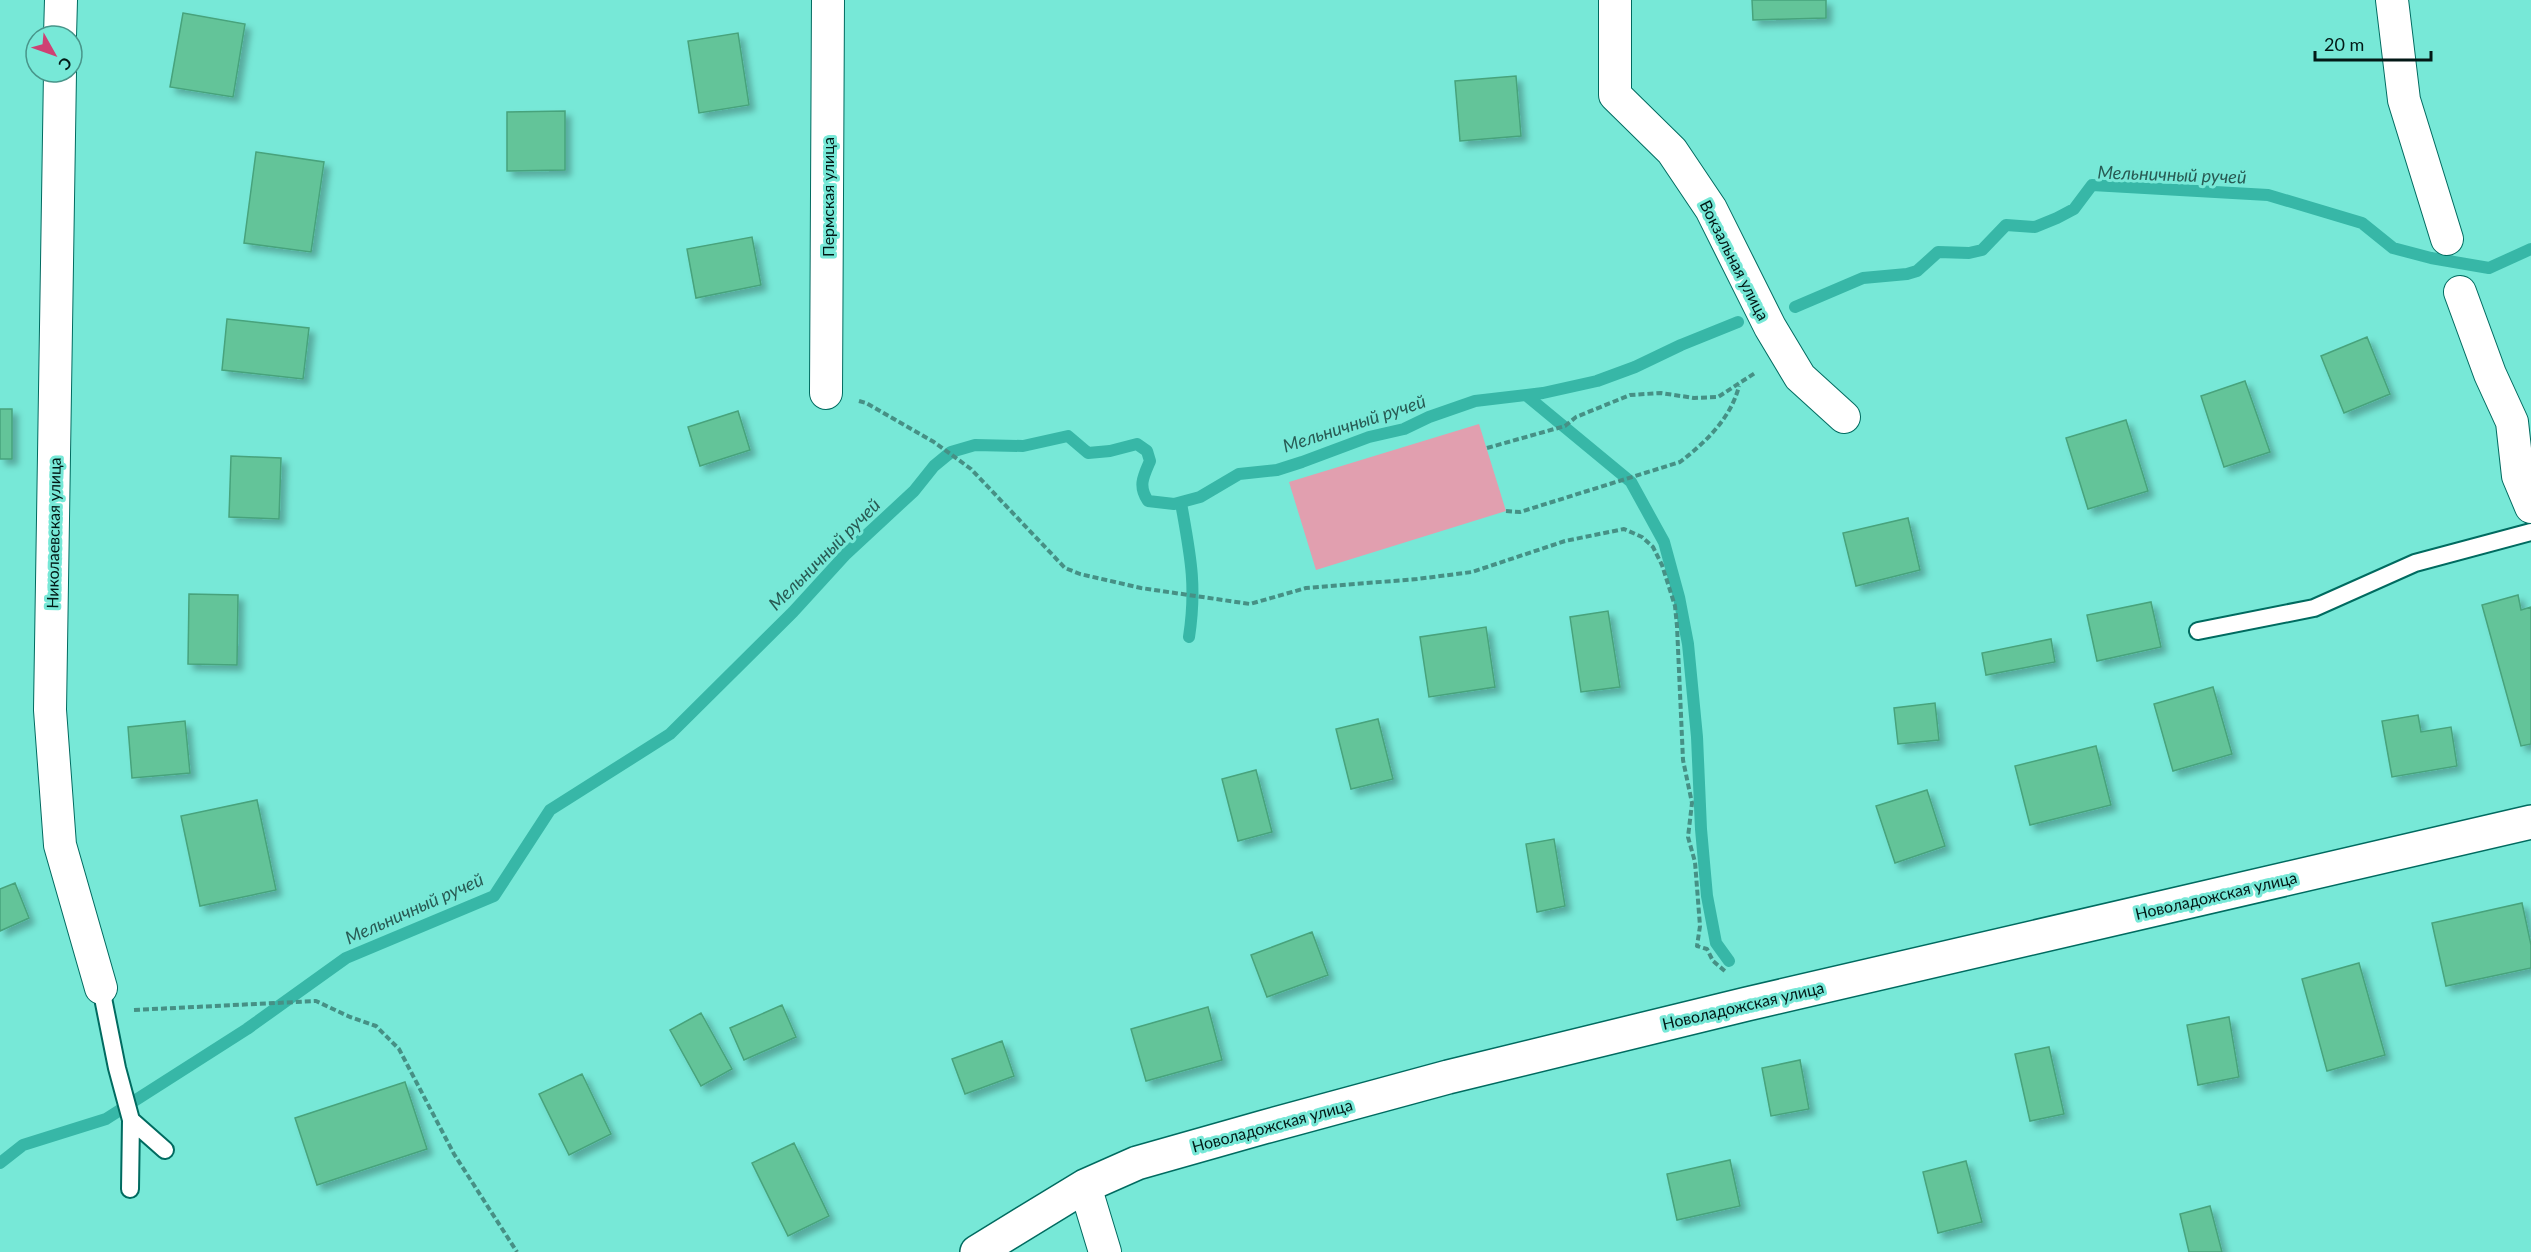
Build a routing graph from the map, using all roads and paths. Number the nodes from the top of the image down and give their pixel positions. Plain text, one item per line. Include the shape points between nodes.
1 (61, 0) edge
2 (828, 0) edge
3 (1615, 0) edge
4 (2392, 0) edge
5 (60, 24) edge
6 (60, 84) edge
7 (2447, 239) dead end
8 (2460, 292) dead end
9 (1784, 350) junction
10 (1739, 385) junction
11 (826, 393) joint
12 (1844, 417) dead end
13 (1487, 448) dead end
14 (2531, 507) edge
15 (1506, 511) dead end
16 (2531, 532) edge
17 (2198, 631) dead end
18 (2531, 822) edge
19 (1728, 974) dead end
20 (104, 1000) junction
21 (131, 1120) junction
22 (165, 1150) dead end
23 (1085, 1186) junction
24 (130, 1189) dead end
25 (517, 1252) edge
26 (977, 1252) edge
27 (1105, 1252) edge

1 - 5 street
2 - 11 street, Пермская улица
3 - 9 street, Вокзальная улица via 1615,95 1672,151 1711,209
4 - 7 street via 2404,100
6 - 20 street, Николаевская улица via 50,710 60,845
8 - 14 street via 2512,423 2518,476
9 - 10 path
9 - 12 street, Вокзальная улица via 1800,377
10 - 13 path via 1718,397 1630,395 1576,417 1565,426
10 - 15 path via 1735,403 1701,446 1680,462 1520,512
11 - 19 path via 866,403 934,442 971,469 1065,568 1131,586 1250,604 1306,588 1472,572 1565,541 1624,530 1642,537 1662,565 1675,606 1683,760 1692,804 1688,837 1695,862 1700,926 1697,946 1707,949 1713,961
16 - 17 lane via 2415,563 2314,608
18 - 23 street, Новоладожская улица via 1736,1006 1448,1077 1137,1162
20 - 21 lane
20 - 25 path via 316,1001 376,1026 399,1049 454,1154
21 - 22 lane
21 - 24 lane
23 - 26 street, Новоладожская улица
23 - 27 street

